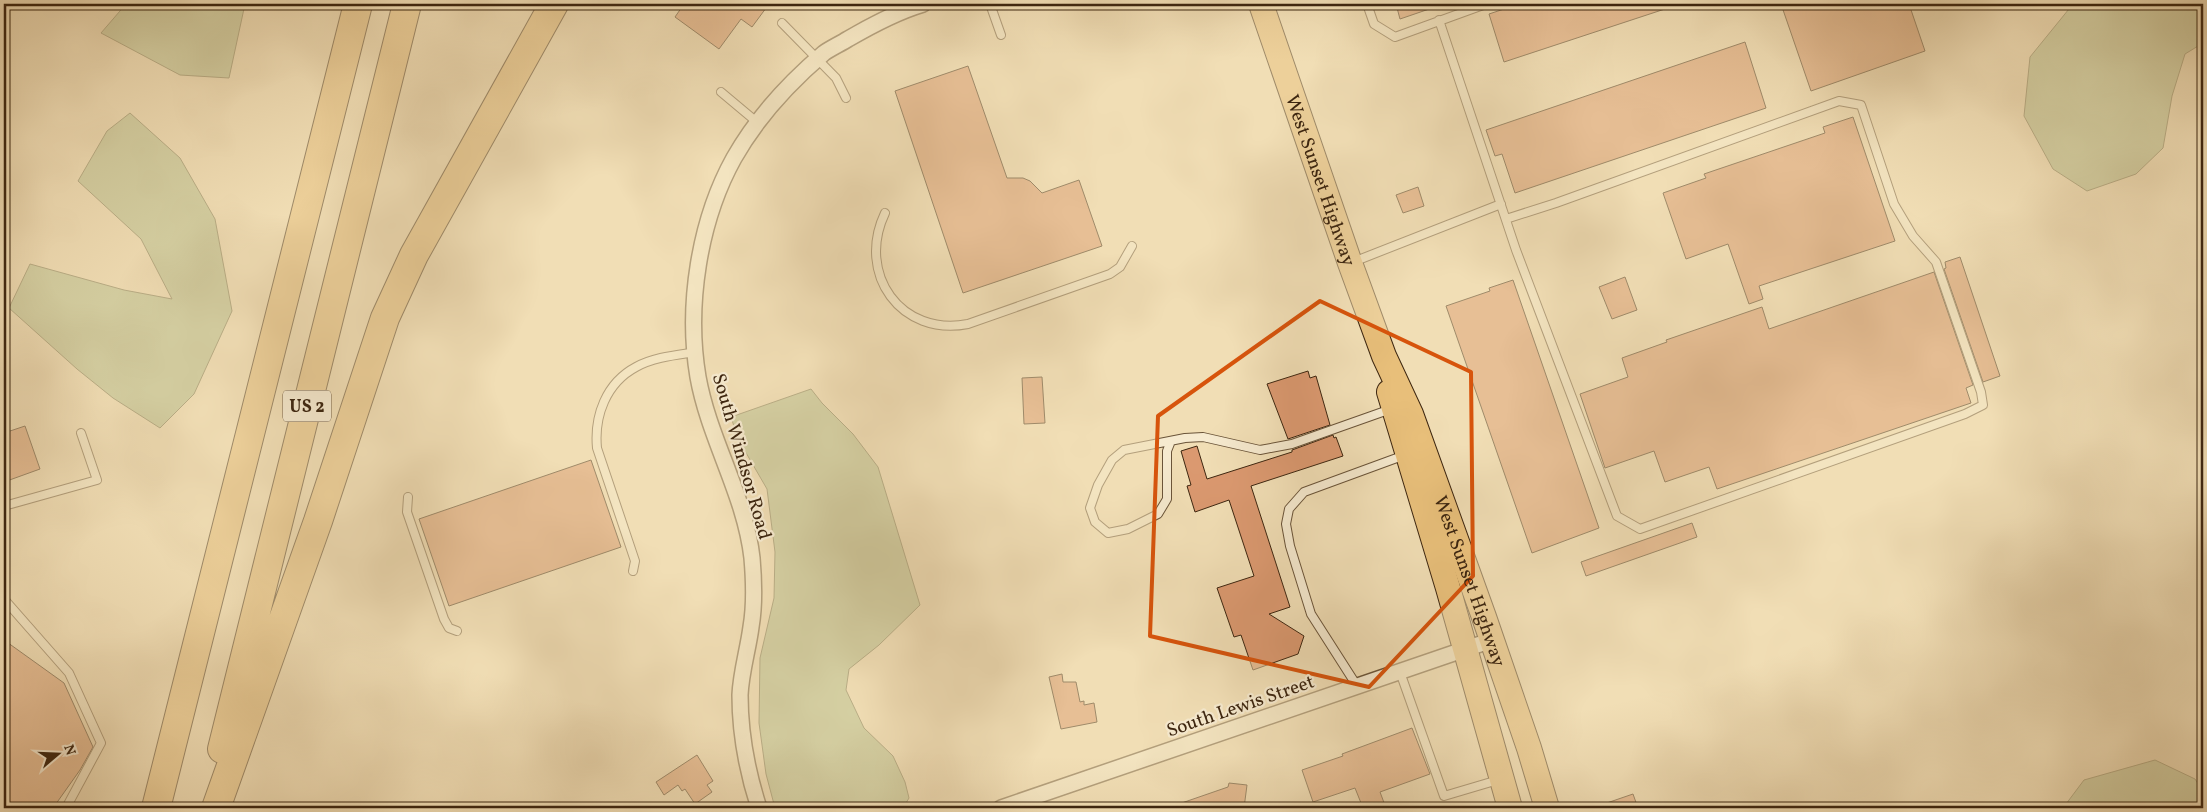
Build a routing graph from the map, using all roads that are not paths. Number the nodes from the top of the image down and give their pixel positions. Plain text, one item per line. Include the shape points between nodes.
1 (340, 4) edge
2 (358, 4) edge
3 (407, 4) edge
4 (554, 4) edge
5 (923, 4) edge
6 (990, 4) edge
7 (1261, 4) edge
8 (1367, 4) edge
9 (1486, 4) edge
10 (1439, 20) junction
11 (782, 23) dead end
12 (1001, 35) dead end
13 (818, 59) junction
14 (721, 92) dead end
15 (846, 98) dead end
16 (759, 123) junction
17 (1501, 204) junction
18 (885, 213) dead end
19 (1506, 219) junction
20 (1132, 246) dead end
21 (1350, 263) junction
22 (275, 330) junction
23 (696, 352) junction
24 (1384, 356) junction
25 (1392, 409) junction
26 (81, 433) dead end
27 (1171, 441) junction
28 (1406, 454) junction
29 (408, 497) dead end
30 (4, 506) edge
31 (632, 571) dead end
32 (4, 599) edge
33 (457, 631) dead end
34 (1492, 640) junction
35 (1465, 650) junction
36 (1400, 672) junction
37 (1357, 686) junction
38 (1502, 779) junction
39 (66, 808) edge
40 (156, 808) edge
41 (207, 808) edge
42 (216, 808) edge
43 (759, 808) edge
44 (1001, 808) edge
45 (1510, 808) edge
46 (1547, 808) edge

1 - 22 highway
2 - 22 highway, US 2
3 - 41 highway, US 2
4 - 42 highway via 414,255 384,318 318,521
5 - 13 street, South Windsor Road via 902,10
6 - 12 lane
7 - 21 main road, West Sunset Highway
8 - 10 lane via 1374,24 1395,37
9 - 10 lane
10 - 17 lane
11 - 13 lane
13 - 15 lane via 836,78
13 - 16 street, South Windsor Road via 785,91
14 - 16 lane
16 - 23 street, South Windsor Road via 735,156 721,186 707,231 695,279
17 - 19 lane
17 - 21 lane
18 - 20 lane via 875,259 883,286 911,314 942,326 968,324 1110,274 1120,267
19 - 19 lane via 1618,516 1640,529 1983,405 1982,392 1936,262 1913,236 1894,204 1862,105 1839,101
21 - 24 main road, West Sunset Highway
22 - 40 highway, US 2
23 - 31 lane via 637,366 616,382 601,408 597,448 635,561
23 - 43 street, South Windsor Road via 698,376 709,420 742,508 751,554 754,591 740,694 743,748
24 - 25 main road, West Sunset Highway
24 - 34 main road, West Sunset Highway via 1411,414
25 - 27 lane via 1292,444 1260,450 1203,437
25 - 28 main road, West Sunset Highway
26 - 30 lane via 97,480
27 - 27 lane via 1124,450 1112,460 1090,508 1095,522 1108,533 1128,529 1158,514 1167,499 1167,451
28 - 35 main road, West Sunset Highway
28 - 37 lane via 1304,492 1289,509 1286,524 1290,546 1311,614
29 - 33 lane via 407,512 444,619 449,628
32 - 39 lane via 69,673 101,743
34 - 35 street, South Lewis Street
34 - 46 main road, West Sunset Highway
35 - 36 street, South Lewis Street
35 - 38 main road, West Sunset Highway
36 - 37 street, South Lewis Street
36 - 38 lane via 1444,796
37 - 44 street, South Lewis Street
38 - 45 main road, West Sunset Highway

